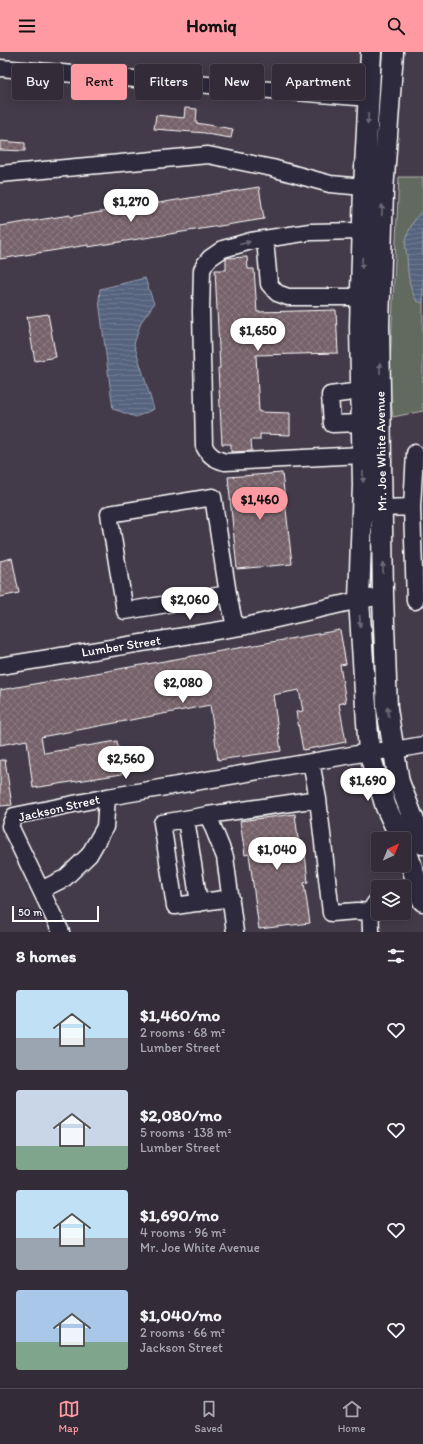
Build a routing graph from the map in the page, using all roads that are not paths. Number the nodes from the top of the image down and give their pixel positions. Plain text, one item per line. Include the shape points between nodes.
1 (371, 52) edge
2 (393, 52) edge
3 (0, 68) edge
4 (369, 98) junction
5 (0, 174) edge
6 (364, 187) junction
7 (363, 231) junction
8 (265, 239) junction
9 (361, 297) junction
10 (361, 391) junction
11 (362, 423) junction
12 (415, 453) dead end
13 (362, 455) junction
14 (412, 507) junction
15 (382, 508) junction
16 (228, 594) junction
17 (384, 596) junction
18 (359, 600) junction
19 (415, 601) dead end
20 (235, 627) junction
21 (0, 666) edge
22 (423, 745) edge
23 (394, 750) junction
24 (369, 752) junction
25 (311, 762) junction
26 (107, 797) junction
27 (318, 799) junction
28 (208, 815) junction
29 (186, 819) junction
30 (398, 832) edge
31 (423, 844) edge
32 (411, 866) edge
33 (41, 890) junction
34 (418, 896) edge
35 (231, 898) junction
36 (199, 903) junction
37 (371, 907) edge
38 (372, 920) edge
39 (61, 932) edge
40 (235, 932) edge
41 (371, 932) edge

1 - 4 main road, Mr. Joe White Avenue
15 -> 2 main road, Mr. Joe White Avenue via 379,312 383,191
3 - 4 street
4 -> 6 main road, Mr. Joe White Avenue
5 - 6 street via 208,155 272,168 330,184
6 - 7 main road, Mr. Joe White Avenue
7 - 8 street via 310,232
7 -> 9 main road, Mr. Joe White Avenue
8 - 9 street via 269,284 277,293 288,297
13 -> 8 street via 225,462 216,460 204,446 202,270 210,258 223,249
9 - 10 main road, Mr. Joe White Avenue
10 - 11 main road, Mr. Joe White Avenue
10 - 11 street via 330,395 332,424
11 - 13 main road, Mr. Joe White Avenue
12 - 14 street
13 -> 18 main road, Mr. Joe White Avenue
14 - 15 street
14 - 19 street
17 -> 15 main road, Mr. Joe White Avenue
16 - 16 street via 213,497 109,514 126,611
16 - 20 street
17 - 18 street, Lumber Street
23 -> 17 main road, Mr. Joe White Avenue via 387,709
18 - 20 street, Lumber Street
18 -> 24 main road, Mr. Joe White Avenue
20 - 21 street, Lumber Street
22 - 23 street, Jackson Street
23 - 24 street, Jackson Street
23 - 31 main road, Mr. Joe White Avenue via 399,782
24 - 25 street, Jackson Street
24 - 30 main road, Mr. Joe White Avenue via 386,807
25 - 26 street, Jackson Street
25 - 27 street
26 - 33 street via 105,827 89,855 66,878
26 - 33 street, Jackson Street via 14,816 10,826
27 - 28 street
27 - 37 street via 331,913
28 - 29 street
28 - 35 street via 225,857
29 - 36 street
29 - 36 street via 162,823 175,906
32 - 34 main road
33 - 39 street, Jackson Street
35 - 36 street
35 - 40 street
38 - 41 street

